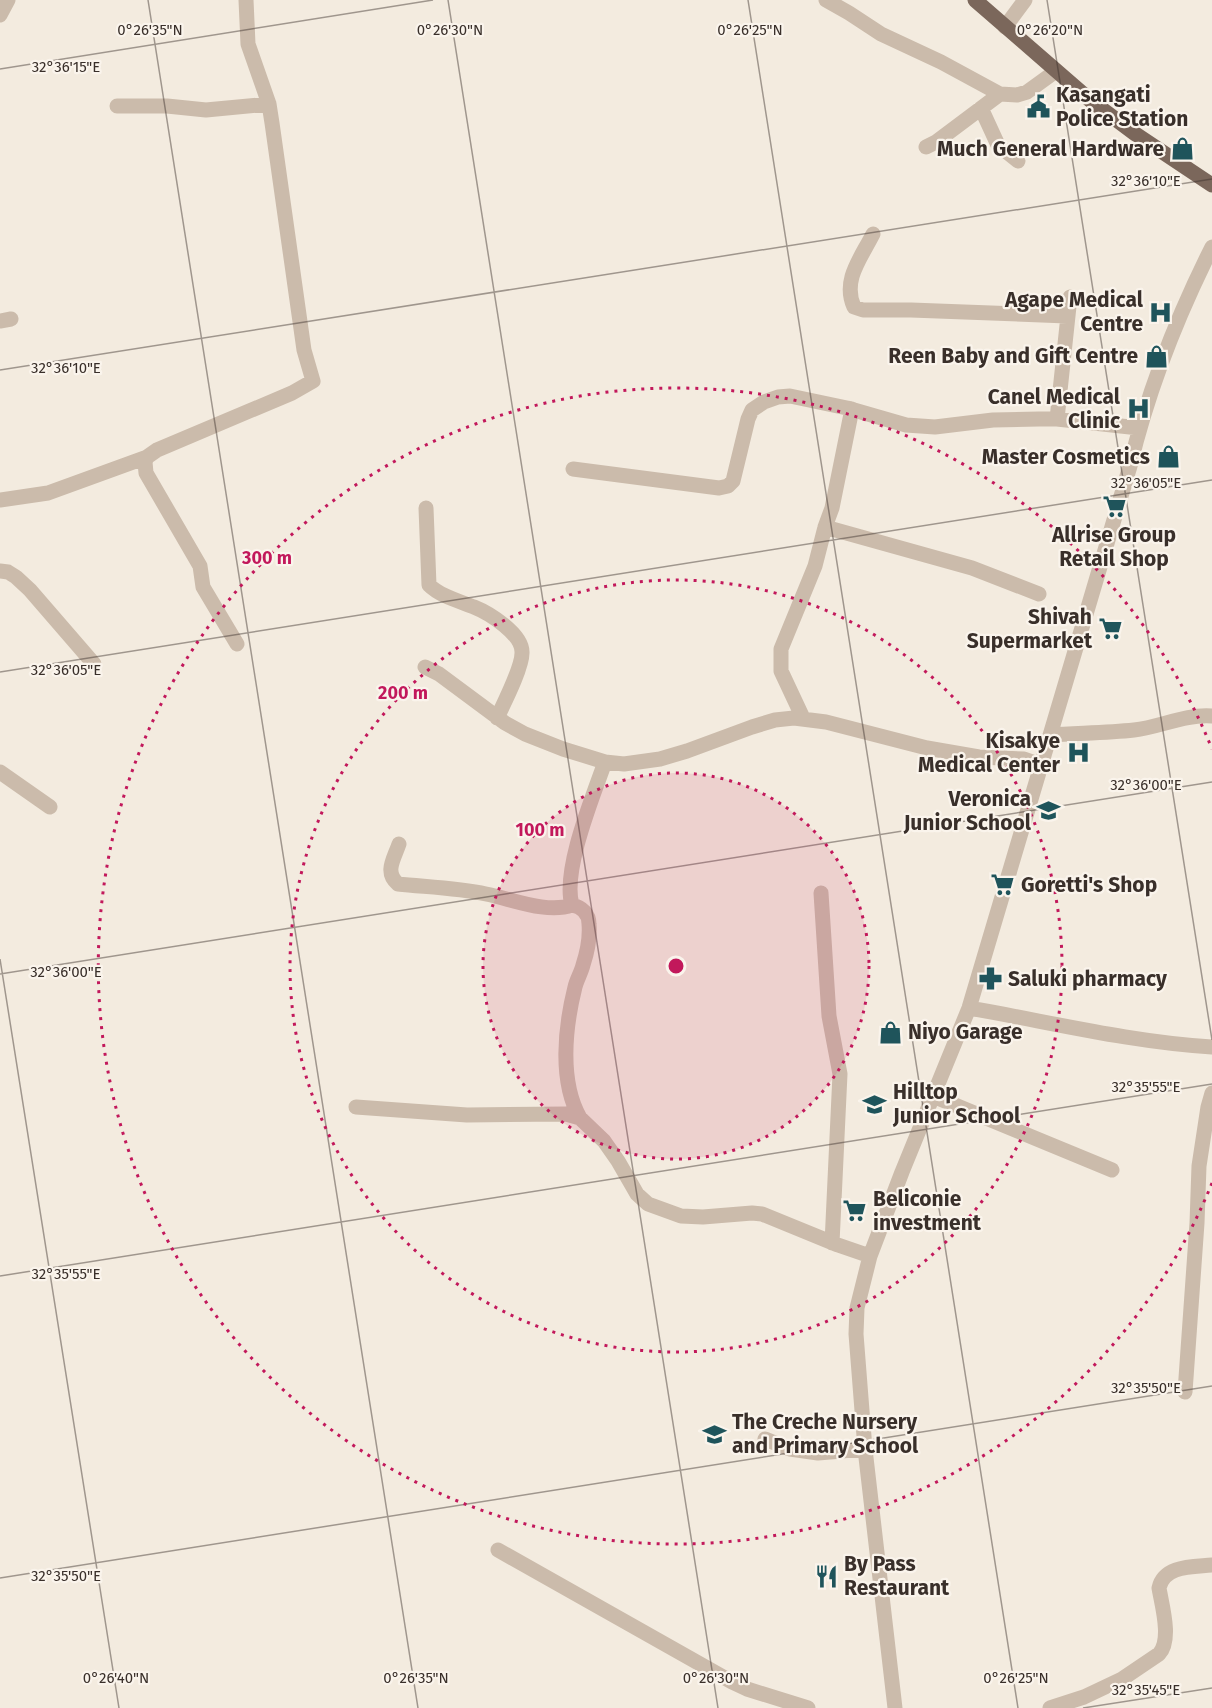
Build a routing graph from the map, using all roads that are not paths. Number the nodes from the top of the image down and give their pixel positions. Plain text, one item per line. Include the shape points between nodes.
1 (8, 0) edge
2 (246, 0) edge
3 (826, 0) edge
4 (975, 0) edge
5 (1025, 0) edge
6 (0, 15) edge
7 (1005, 27) junction
8 (1056, 71) junction
9 (1000, 94) junction
10 (269, 104) junction
11 (117, 106) dead end
12 (981, 108) junction
13 (926, 147) dead end
14 (1018, 161) dead end
15 (1212, 185) edge
16 (873, 234) dead end
17 (1212, 247) edge
18 (1070, 297) dead end
19 (1067, 316) junction
20 (852, 409) junction
21 (1057, 419) junction
22 (1139, 428) junction
23 (147, 457) junction
24 (573, 469) dead end
25 (0, 500) edge
26 (426, 508) dead end
27 (825, 527) junction
28 (0, 571) edge
29 (1039, 594) dead end
30 (237, 644) dead end
31 (94, 664) dead end
32 (425, 667) dead end
33 (1212, 716) edge
34 (497, 718) junction
35 (803, 718) junction
36 (1050, 735) junction
37 (605, 762) junction
38 (1041, 765) junction
39 (0, 772) edge
40 (50, 807) dead end
41 (399, 844) dead end
42 (821, 893) dead end
43 (572, 905) junction
44 (969, 1008) junction
45 (1212, 1047) edge
46 (556, 1068) dead end
47 (1212, 1093) edge
48 (933, 1096) junction
49 (356, 1107) dead end
50 (573, 1116) junction
51 (1112, 1170) dead end
52 (832, 1243) junction
53 (870, 1256) junction
54 (1185, 1392) dead end
55 (765, 1439) dead end
56 (865, 1449) junction
57 (498, 1550) dead end
58 (1212, 1565) edge
59 (808, 1708) edge
60 (895, 1708) edge
61 (1050, 1708) edge

1 - 6 street
2 - 10 street via 248,44
3 - 9 street via 881,34
4 - 7 main road
5 - 7 street
7 - 8 main road
8 - 9 street via 1027,92
8 - 15 main road via 1134,134
9 - 12 street
10 - 11 street via 206,110
10 - 23 street via 304,350 313,381
12 - 13 street
12 - 14 street via 998,145
16 - 19 street via 851,275 850,299 854,307
17 - 22 street via 1185,301
18 - 19 street
19 - 21 street
20 - 21 street via 906,425 936,427 993,420
20 - 24 street via 790,396 764,402 752,410 748,419 733,481 719,488
20 - 27 street
21 - 22 street
22 - 36 street
23 - 25 street via 48,493
23 - 30 street via 146,473 200,566 203,587
26 - 34 street via 429,585 492,615 521,646 516,676
27 - 29 street via 972,568
27 - 35 street via 815,566 781,649 782,671
28 - 31 street via 16,577 30,590
32 - 34 street
33 - 36 street via 1186,717 1136,730
34 - 37 street via 525,734
35 - 37 street via 752,726 660,759 624,764
35 - 38 street via 927,748 979,757 1024,759
36 - 38 street
37 - 43 street via 582,827 571,881
38 - 44 street
39 - 40 street
41 - 43 street via 390,871 398,884 484,893 544,907
42 - 52 street via 828,1016 840,1074
43 - 50 street via 580,907 589,922 569,1019 567,1068
44 - 45 street via 1135,1040
44 - 48 street
46 - 50 street
47 - 54 street via 1199,1166
48 - 51 street
48 - 53 street
49 - 50 street via 467,1115
50 - 52 street via 604,1141 648,1204 681,1216 762,1214
52 - 53 street
53 - 56 street via 857,1308 856,1334
55 - 56 street via 790,1449 818,1453
56 - 60 street
57 - 59 street via 732,1682
58 - 61 street via 1174,1570 1161,1580 1166,1634 1159,1654 1122,1679

